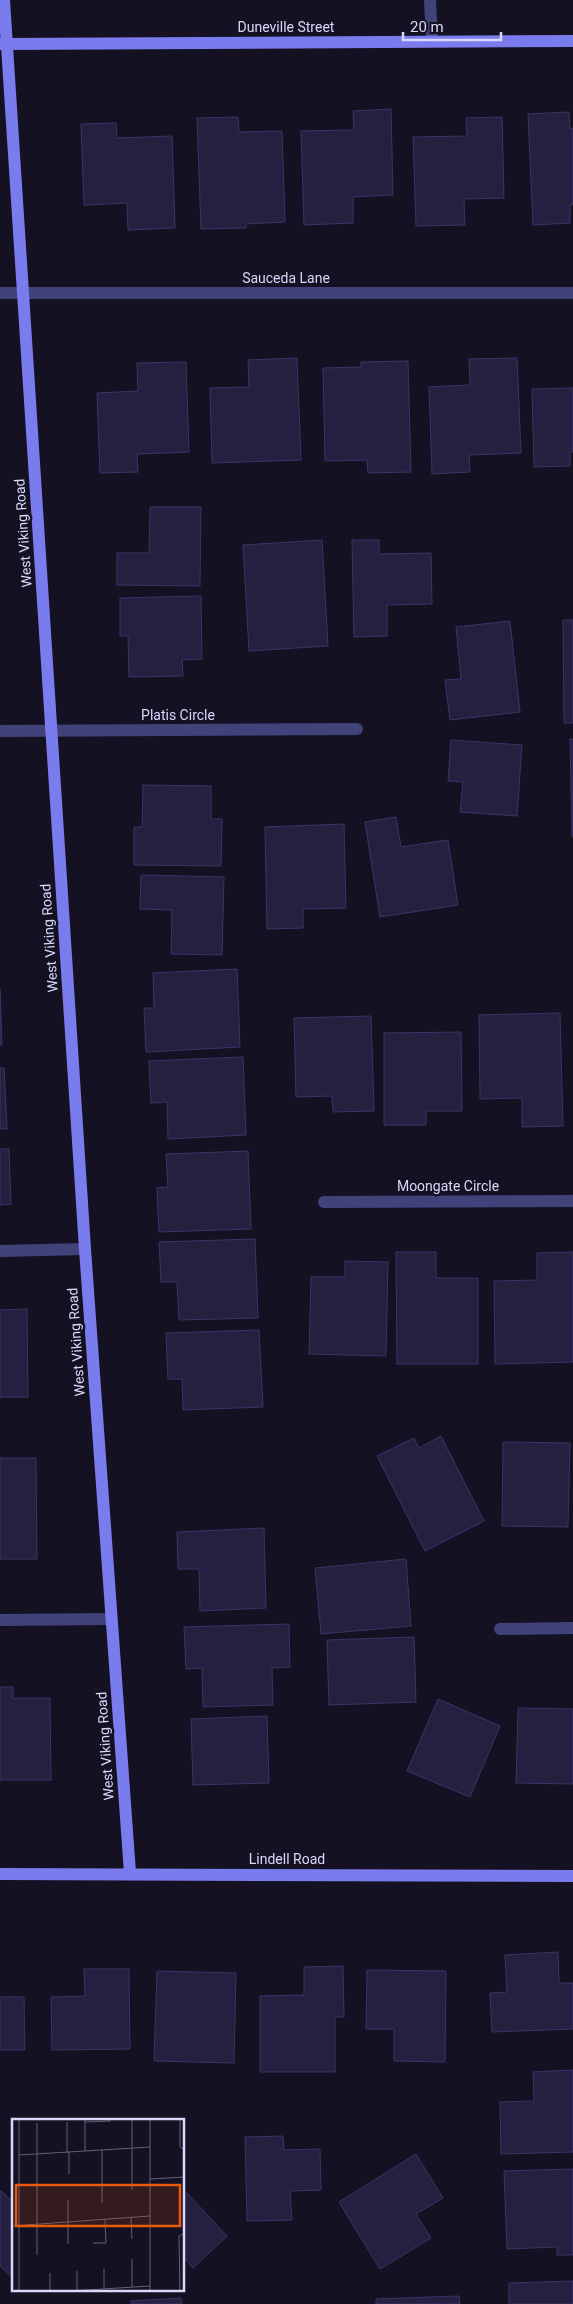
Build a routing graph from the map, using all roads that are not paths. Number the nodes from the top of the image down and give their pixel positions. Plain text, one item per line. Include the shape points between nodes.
1 (4, 0) edge
2 (430, 0) edge
3 (432, 41) junction
4 (573, 41) edge
5 (4, 44) edge
6 (0, 293) edge
7 (23, 293) junction
8 (573, 293) edge
9 (357, 729) dead end
10 (0, 731) edge
11 (51, 731) junction
12 (573, 1201) edge
13 (324, 1202) dead end
14 (85, 1249) junction
15 (0, 1251) edge
16 (111, 1619) junction
17 (0, 1620) edge
18 (573, 1628) edge
19 (500, 1629) dead end
20 (130, 1873) junction
21 (0, 1874) edge
22 (573, 1876) edge

1 - 5 street, West Viking Road
2 - 3 street
3 - 4 street, Duneville Street
3 - 5 street, Duneville Street
5 - 7 street, West Viking Road
6 - 7 street, Sauceda Lane
7 - 8 street, Sauceda Lane
7 - 11 street, West Viking Road
9 - 11 street, Platis Circle
10 - 11 street, Platis Circle
11 - 14 street, West Viking Road
12 - 13 street, Moongate Circle
14 - 15 street
14 - 16 street, West Viking Road
16 - 17 street
16 - 20 street, West Viking Road
18 - 19 street
20 - 21 street, Lindell Road
20 - 22 street, Lindell Road

